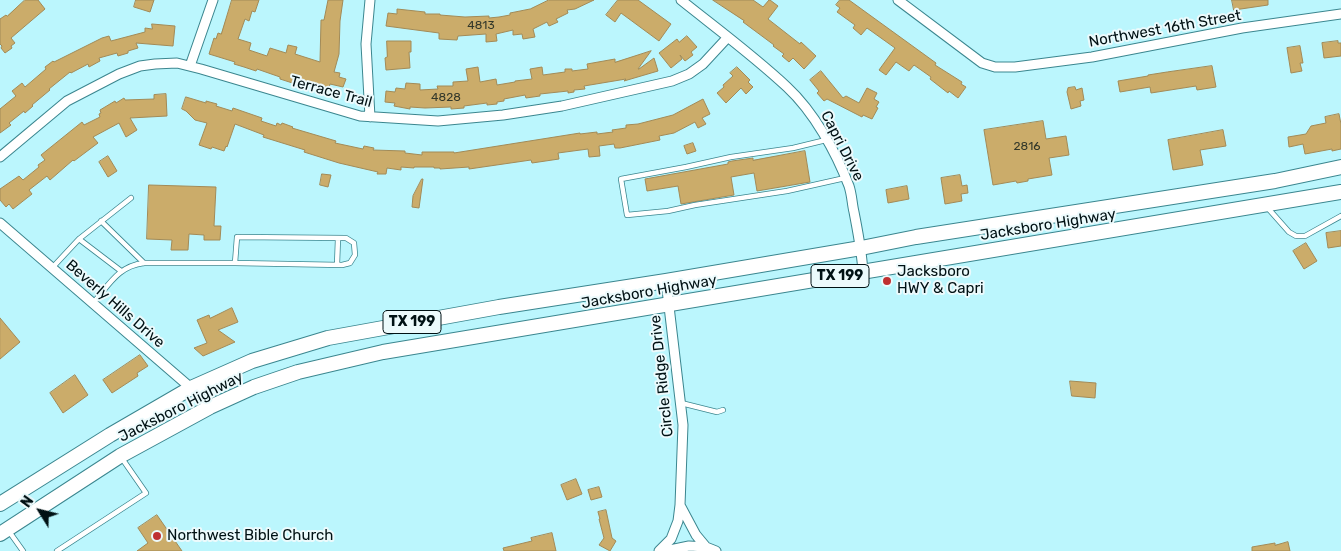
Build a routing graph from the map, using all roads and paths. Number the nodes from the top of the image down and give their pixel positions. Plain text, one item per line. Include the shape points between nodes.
1 (213, 0) edge
2 (370, 0) edge
3 (681, 0) edge
4 (898, 0) edge
5 (1341, 14) edge
6 (728, 37) junction
7 (190, 66) junction
8 (370, 117) junction
9 (826, 140) junction
10 (0, 158) edge
11 (1341, 167) edge
12 (845, 178) junction
13 (1276, 181) junction
14 (1341, 192) edge
15 (131, 198) dead end
16 (1280, 203) junction
17 (1265, 205) junction
18 (1341, 216) edge
19 (101, 221) junction
20 (0, 223) edge
21 (338, 238) junction
22 (79, 239) junction
23 (861, 248) junction
24 (144, 262) junction
25 (235, 263) junction
26 (337, 265) junction
27 (52, 268) junction
28 (120, 271) junction
29 (863, 272) junction
30 (666, 281) junction
31 (93, 303) junction
32 (668, 305) junction
33 (191, 388) junction
34 (680, 403) junction
35 (210, 407) junction
36 (723, 410) dead end
37 (120, 456) junction
38 (0, 504) edge
39 (680, 505) junction
40 (4, 531) edge
41 (706, 546) junction
42 (23, 551) edge
43 (57, 551) edge
44 (659, 551) edge
45 (665, 551) edge
46 (716, 551) edge

1 - 7 street
2 - 8 street via 366,44
3 - 6 street, Capri Drive
4 - 5 street, Northwest 16th Street via 982,62 1015,67
6 - 8 street, Terrace Trail via 703,64 672,81 562,106 503,116 438,121
6 - 9 street, Capri Drive via 788,87
7 - 8 street, Terrace Trail
7 - 10 street, Terrace Trail via 155,64 118,74 67,101
9 - 12 street, Capri Drive
9 - 12 lane via 621,179 627,216
11 - 13 main road, Jacksboro Highway / TX 199
12 - 23 street, Capri Drive
13 - 16 main road
13 - 23 main road, Jacksboro Highway / TX 199
14 - 16 main road, Jacksboro Highway / TX 199
15 - 19 lane
16 - 17 main road, Jacksboro Highway / TX 199
17 - 18 lane via 1296,236 1305,236
17 - 29 main road, Jacksboro Highway / TX 199
19 - 22 lane
19 - 24 lane
20 - 27 street, Beverly Hills Drive
21 - 25 lane via 237,237
21 - 26 lane
21 - 26 lane via 354,243 355,255 350,263
22 - 27 lane
22 - 28 lane
23 - 29 street, Capri Drive
23 - 30 main road, Jacksboro Highway / TX 199
24 - 25 lane
24 - 28 lane
25 - 26 lane
27 - 31 street, Beverly Hills Drive
28 - 31 lane
29 - 32 main road, Jacksboro Highway / TX 199
30 - 32 street, Circle Ridge Drive
30 - 33 main road, Jacksboro Highway / TX 199 via 328,338 252,361
31 - 33 street, Beverly Hills Drive
32 - 34 street, Circle Ridge Drive
32 - 35 main road, Jacksboro Highway / TX 199 via 383,352 298,372
33 - 35 street, Beverly Hills Drive
33 - 38 main road, Jacksboro Highway / TX 199
34 - 36 lane via 717,412
34 - 39 street, Circle Ridge Drive via 683,425
35 - 37 main road, Jacksboro Highway / TX 199
37 - 40 main road, Jacksboro Highway / TX 199
37 - 43 lane via 146,493
39 - 41 street, Circle Ridge Drive
39 - 44 street, Circle Ridge Drive via 678,521 670,539
40 - 42 lane
41 - 45 street
41 - 46 street, Circle Ridge Drive

